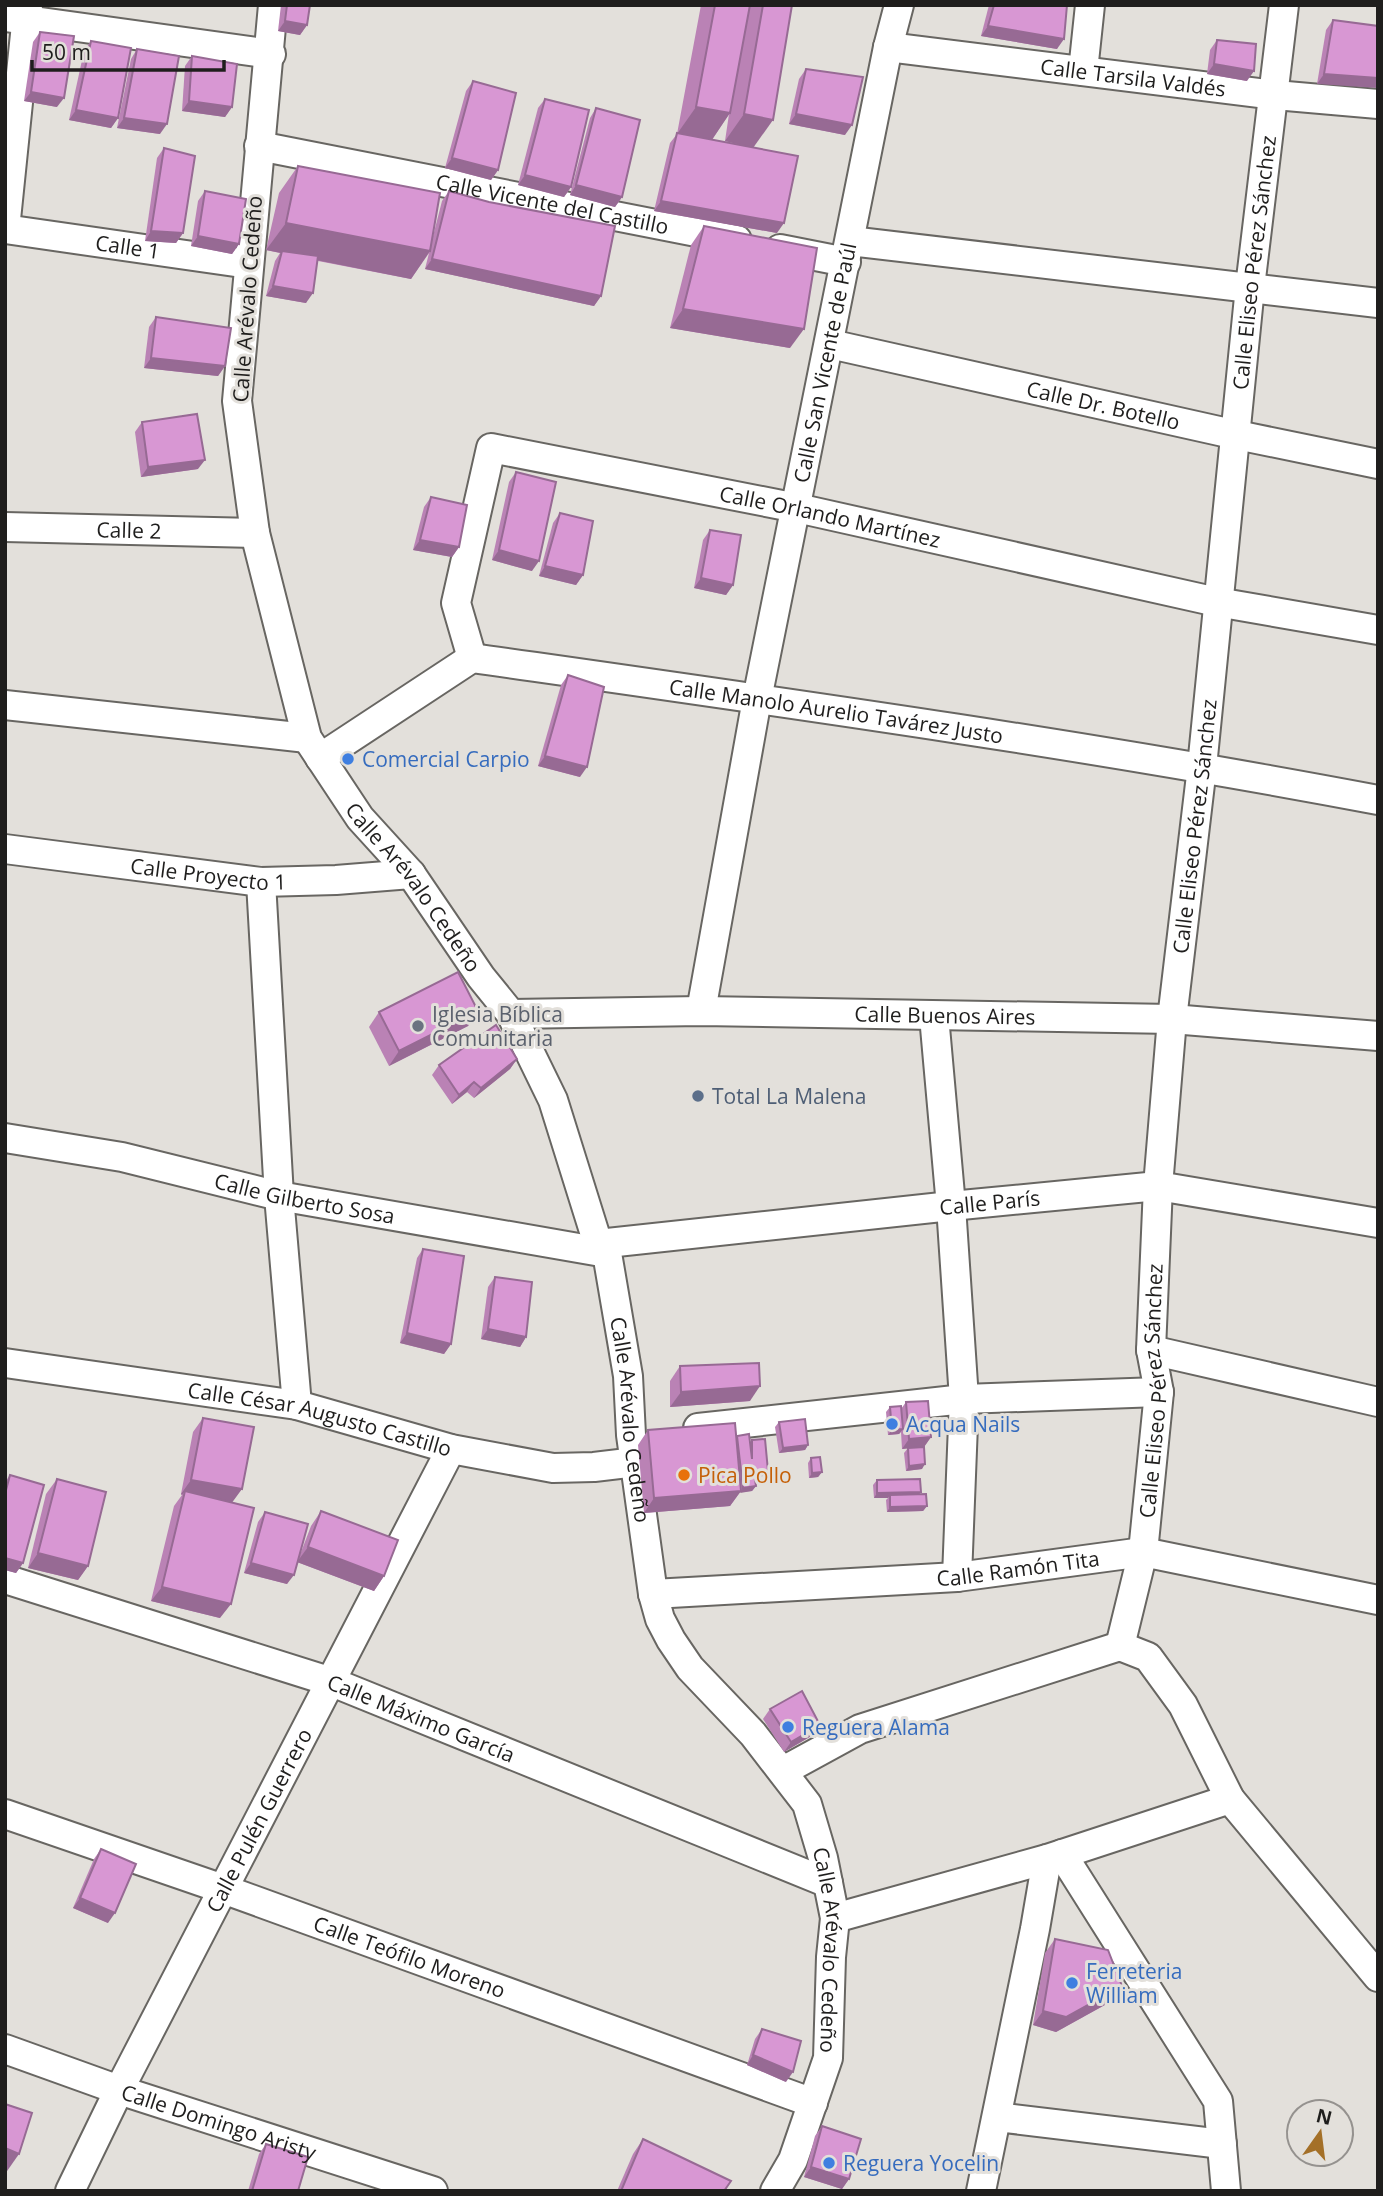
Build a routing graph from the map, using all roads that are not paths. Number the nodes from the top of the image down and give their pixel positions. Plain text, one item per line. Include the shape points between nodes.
1 (273, 5) edge
2 (899, 5) edge
3 (1090, 5) edge
4 (1284, 5) edge
5 (20, 14) edge
6 (888, 47) junction
7 (271, 54) junction
8 (1083, 71) junction
9 (1275, 95) junction
10 (1378, 104) edge
11 (259, 146) junction
12 (5, 229) edge
13 (848, 252) junction
14 (249, 264) junction
15 (1250, 287) junction
16 (1378, 303) edge
17 (830, 344) junction
18 (1237, 435) junction
19 (1378, 464) edge
20 (797, 508) junction
21 (5, 527) edge
22 (255, 533) junction
23 (1217, 602) junction
24 (1378, 630) edge
25 (472, 658) junction
26 (757, 699) junction
27 (5, 705) edge
28 (313, 748) junction
29 (1202, 767) junction
30 (1378, 800) edge
31 (5, 849) edge
32 (411, 874) junction
33 (261, 882) junction
34 (701, 1011) junction
35 (510, 1014) junction
36 (934, 1016) junction
37 (1172, 1019) junction
38 (1378, 1035) edge
39 (5, 1138) edge
40 (1158, 1186) junction
41 (279, 1196) junction
42 (951, 1206) junction
43 (1378, 1223) edge
44 (603, 1249) junction
45 (1150, 1350) junction
46 (5, 1363) edge
47 (1159, 1392) junction
48 (964, 1399) junction
49 (1378, 1402) edge
50 (298, 1405) junction
51 (650, 1440) junction
52 (451, 1449) junction
53 (1143, 1552) junction
54 (957, 1577) junction
55 (5, 1579) edge
56 (653, 1594) junction
57 (1378, 1600) edge
58 (1120, 1646) junction
59 (332, 1682) junction
60 (783, 1771) junction
61 (1230, 1799) junction
62 (5, 1814) edge
63 (1054, 1856) junction
64 (828, 1883) junction
65 (223, 1889) junction
66 (835, 1918) junction
67 (1377, 1974) edge
68 (5, 2049) edge
69 (119, 2090) junction
70 (813, 2103) junction
71 (997, 2117) junction
72 (1222, 2144) junction
73 (70, 2191) edge
74 (433, 2191) edge
75 (775, 2191) edge
76 (982, 2191) edge
77 (1226, 2191) edge

1 - 7 street, Calle Arévalo Cedeño
2 - 6 street, Calle San Vicente de Paúl
3 - 8 street
4 - 9 street, Calle Eliseo Pérez Sánchez
5 - 7 street
5 - 12 street
6 - 8 street, Calle Tarsila Valdés
6 - 13 street, Calle San Vicente de Paúl
7 - 11 street, Calle Arévalo Cedeño
8 - 9 street, Calle Tarsila Valdés
9 - 10 street, Calle Tarsila Valdés
9 - 15 street, Calle Eliseo Pérez Sánchez
11 - 13 street, Calle Vicente del Castillo
11 - 14 street, Calle Arévalo Cedeño
12 - 14 street, Calle 1
13 - 15 street, Calle Vicente del Castillo
13 - 17 street, Calle San Vicente de Paúl
14 - 22 street, Calle Arévalo Cedeño via 237,401
15 - 16 street, Calle Vicente del Castillo
15 - 18 street, Calle Eliseo Pérez Sánchez
17 - 18 street, Calle Dr. Botello
17 - 20 street, Calle San Vicente de Paúl
18 - 19 street, Calle Dr. Botello
18 - 23 street, Calle Eliseo Pérez Sánchez
20 - 23 street, Calle Orlando Martínez
20 - 25 street, Calle Orlando Martínez via 491,448 456,603
20 - 26 street, Calle San Vicente de Paúl
21 - 22 street, Calle 2
22 - 28 street, Calle Arévalo Cedeño
23 - 24 street, Calle Orlando Martínez
23 - 29 street, Calle Eliseo Pérez Sánchez
25 - 26 street, Calle Manolo Aurelio Tavárez Justo
25 - 28 street
26 - 29 street, Calle Manolo Aurelio Tavárez Justo
26 - 34 street, Calle San Vicente de Paúl
27 - 28 street
28 - 32 street, Calle Arévalo Cedeño via 360,818
29 - 30 street, Calle Manolo Aurelio Tavárez Justo
29 - 37 street, Calle Eliseo Pérez Sánchez
31 - 33 street, Calle Proyecto 1
32 - 33 street, Calle Proyecto 1
32 - 35 street, Calle Arévalo Cedeño
33 - 41 street
34 - 35 street, Calle Buenos Aires
34 - 36 street, Calle Buenos Aires
35 - 44 street, Calle Arévalo Cedeño via 553,1100
36 - 37 street, Calle Buenos Aires
36 - 42 street
37 - 38 street, Calle Buenos Aires
37 - 40 street, Calle Eliseo Pérez Sánchez
39 - 41 street, Calle Gilberto Sosa via 122,1157
40 - 42 street, Calle París
40 - 43 street, Calle París
40 - 45 street, Calle Eliseo Pérez Sánchez
41 - 44 street, Calle Gilberto Sosa
41 - 50 street
42 - 44 street, Calle París
42 - 48 street
44 - 51 street, Calle Arévalo Cedeño via 628,1376
45 - 47 street, Calle Eliseo Pérez Sánchez
45 - 49 street
46 - 50 street, Calle César Augusto Castillo
47 - 48 street, Calle César Augusto Castillo
47 - 53 street, Calle Eliseo Pérez Sánchez
48 - 51 street, Calle César Augusto Castillo
48 - 54 street
50 - 52 street, Calle César Augusto Castillo
51 - 52 street, Calle César Augusto Castillo via 594,1467 553,1468
51 - 56 street, Calle Arévalo Cedeño
52 - 59 street, Calle Pulén Guerrero
53 - 54 street, Calle Ramón Tita
53 - 57 street, Calle Ramón Tita
53 - 58 street, Calle Eliseo Pérez Sánchez
54 - 56 street, Calle Ramón Tita
55 - 59 street, Calle Máximo García
56 - 60 street, Calle Arévalo Cedeño via 660,1619 690,1668
58 - 60 street via 860,1729
58 - 61 street via 1148,1657 1183,1705
59 - 64 street, Calle Máximo García
59 - 65 street, Calle Pulén Guerrero
60 - 64 street, Calle Arévalo Cedeño via 807,1804
61 - 63 street
61 - 67 street
62 - 65 street, Calle Teófilo Moreno
63 - 66 street
63 - 71 street
63 - 72 street via 1218,2101
64 - 66 street, Calle Arévalo Cedeño
65 - 69 street, Calle Pulén Guerrero
65 - 70 street, Calle Teófilo Moreno
66 - 70 street, Calle Arévalo Cedeño via 828,2058
68 - 69 street, Calle Domingo Aristy
69 - 73 street, Calle Pulén Guerrero
69 - 74 street, Calle Domingo Aristy
70 - 75 street, Calle Arévalo Cedeño via 793,2160
71 - 72 street
71 - 76 street
72 - 77 street

